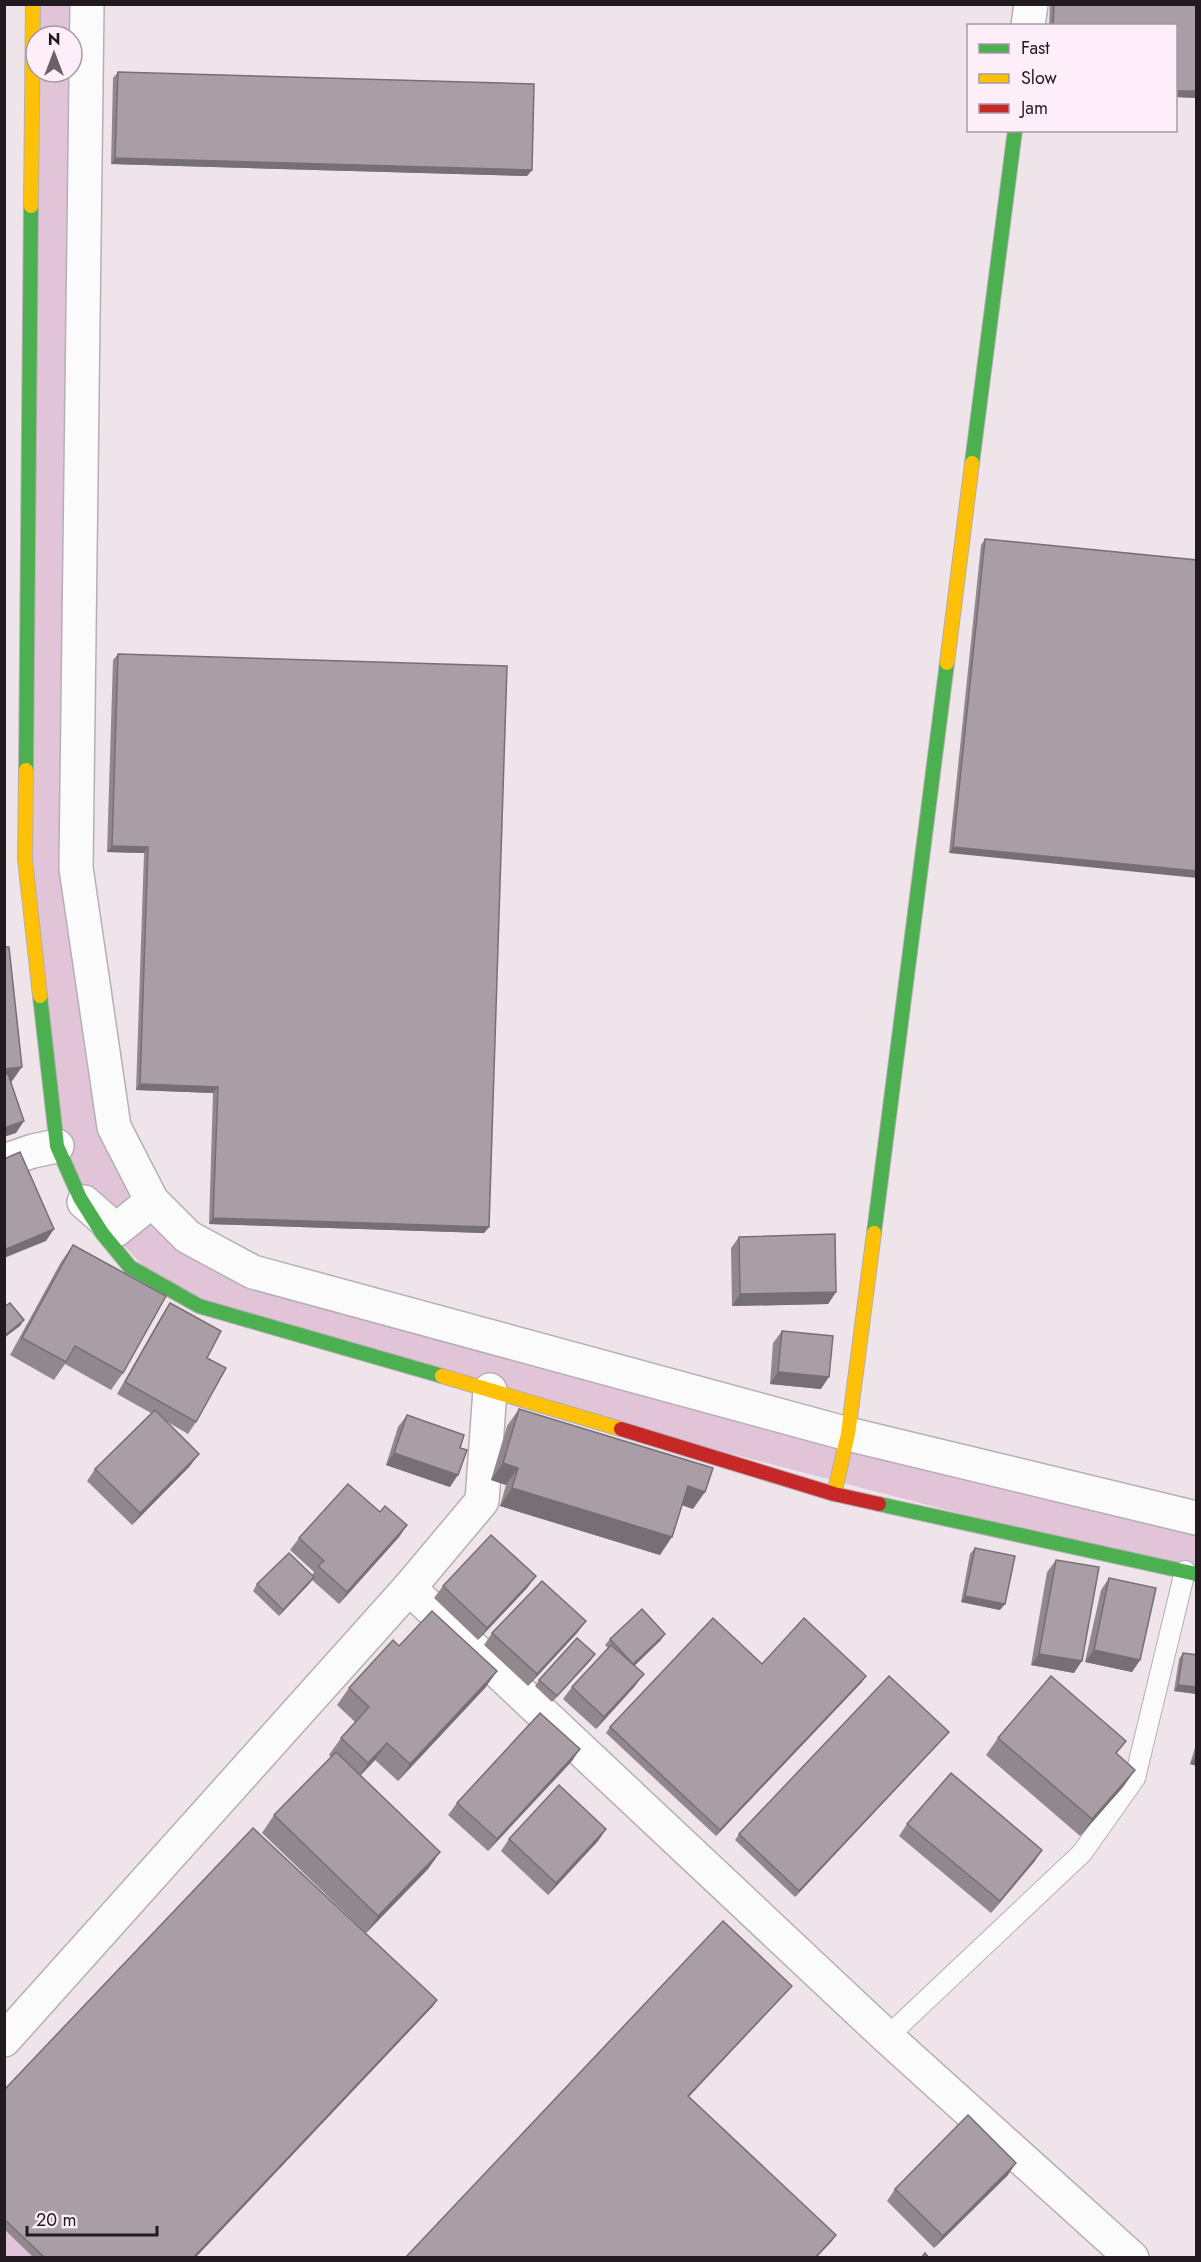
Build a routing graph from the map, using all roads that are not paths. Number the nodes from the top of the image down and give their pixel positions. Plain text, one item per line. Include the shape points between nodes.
1 (33, 4) edge
2 (87, 4) edge
3 (1031, 4) edge
4 (1028, 24) edge
5 (1015, 132) edge
6 (57, 1146) junction
7 (4, 1161) edge
8 (80, 1198) junction
9 (147, 1205) junction
10 (490, 1390) junction
11 (848, 1434) junction
12 (834, 1494) junction
13 (1197, 1518) edge
14 (1191, 1573) edge
15 (409, 1588) junction
16 (887, 2037) junction
17 (4, 2040) edge
18 (1132, 2258) edge

1 - 6 street via 25,859
2 - 9 street via 76,867 114,1128
3 - 4 street
5 - 11 street
6 - 7 street
6 - 8 street
8 - 9 street via 116,1230
8 - 10 street via 130,1267 199,1306
9 - 11 street via 188,1237 252,1272
10 - 12 street
10 - 15 street via 482,1501
11 - 12 street
11 - 13 street
12 - 14 street
14 - 16 lane via 1135,1778 1082,1853
15 - 16 street
15 - 17 street
16 - 18 street

